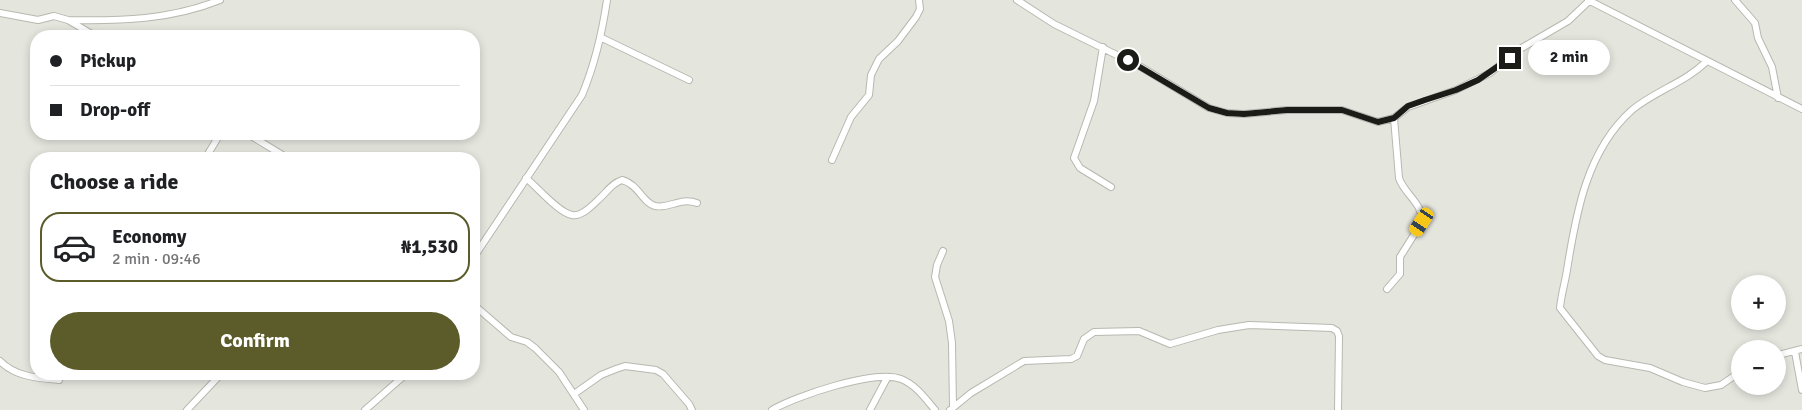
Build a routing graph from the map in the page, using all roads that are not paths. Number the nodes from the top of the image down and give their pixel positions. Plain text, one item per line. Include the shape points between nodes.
1 (220, 0) edge
2 (607, 0) edge
3 (919, 0) edge
4 (1017, 0) edge
5 (1588, 0) edge
6 (1735, 0) edge
7 (0, 13) edge
8 (68, 20) junction
9 (85, 30) edge
10 (602, 38) junction
11 (1103, 47) junction
12 (1706, 62) junction
13 (689, 80) dead end
14 (1778, 98) junction
15 (1802, 109) edge
16 (1394, 118) junction
17 (216, 140) edge
18 (258, 140) edge
19 (209, 152) edge
20 (278, 152) edge
21 (832, 160) dead end
22 (526, 178) junction
23 (1111, 187) dead end
24 (697, 202) dead end
25 (480, 248) edge
26 (943, 251) dead end
27 (1387, 289) dead end
28 (480, 310) edge
29 (1802, 349) edge
30 (1795, 352) junction
31 (1786, 354) edge
32 (0, 361) edge
33 (30, 376) edge
34 (887, 378) junction
35 (1731, 378) edge
36 (216, 380) edge
37 (399, 380) edge
38 (1802, 390) edge
39 (574, 394) junction
40 (951, 408) edge
41 (188, 410) edge
42 (365, 410) edge
43 (584, 410) edge
44 (692, 410) edge
45 (772, 410) edge
46 (870, 410) edge
47 (935, 410) edge
48 (1338, 410) edge

1 - 8 street via 195,10 139,20
2 - 10 street
3 - 21 street via 920,9 916,17 874,67 869,95 851,117
4 - 11 street via 1054,24
5 - 12 street
5 - 16 street via 1568,21 1520,49 1490,73 1456,90 1408,106
6 - 14 street via 1754,23 1772,66
7 - 8 street via 38,20 54,16
8 - 9 street
10 - 13 street
10 - 22 street via 582,95
11 - 16 street via 1209,108 1227,113 1342,110 1378,122
11 - 23 street via 1094,101 1074,158 1080,168
12 - 14 street
12 - 35 street via 1688,78 1657,93 1623,118 1594,160 1571,242 1560,308 1604,360 1650,368 1705,388 1721,385
14 - 15 street
16 - 27 street via 1399,178 1418,205 1422,222 1400,257 1400,274
17 - 19 street
18 - 20 street
22 - 24 street via 559,208 572,215 590,207 622,180 634,185 656,206 682,200
22 - 25 street
26 - 40 street via 936,265 935,277 949,321 952,343
28 - 39 street via 511,337 528,342 559,372
29 - 30 street
30 - 31 street
30 - 38 street
32 - 33 street via 19,374
34 - 45 street via 844,383 787,401
34 - 46 street
34 - 47 street via 906,382 924,395
36 - 41 street
37 - 42 street
39 - 43 street
39 - 44 street via 601,376 625,366 656,370 690,404
40 - 48 street via 1024,361 1077,356 1084,339 1094,332 1139,331 1170,344 1223,329 1262,324 1338,331

